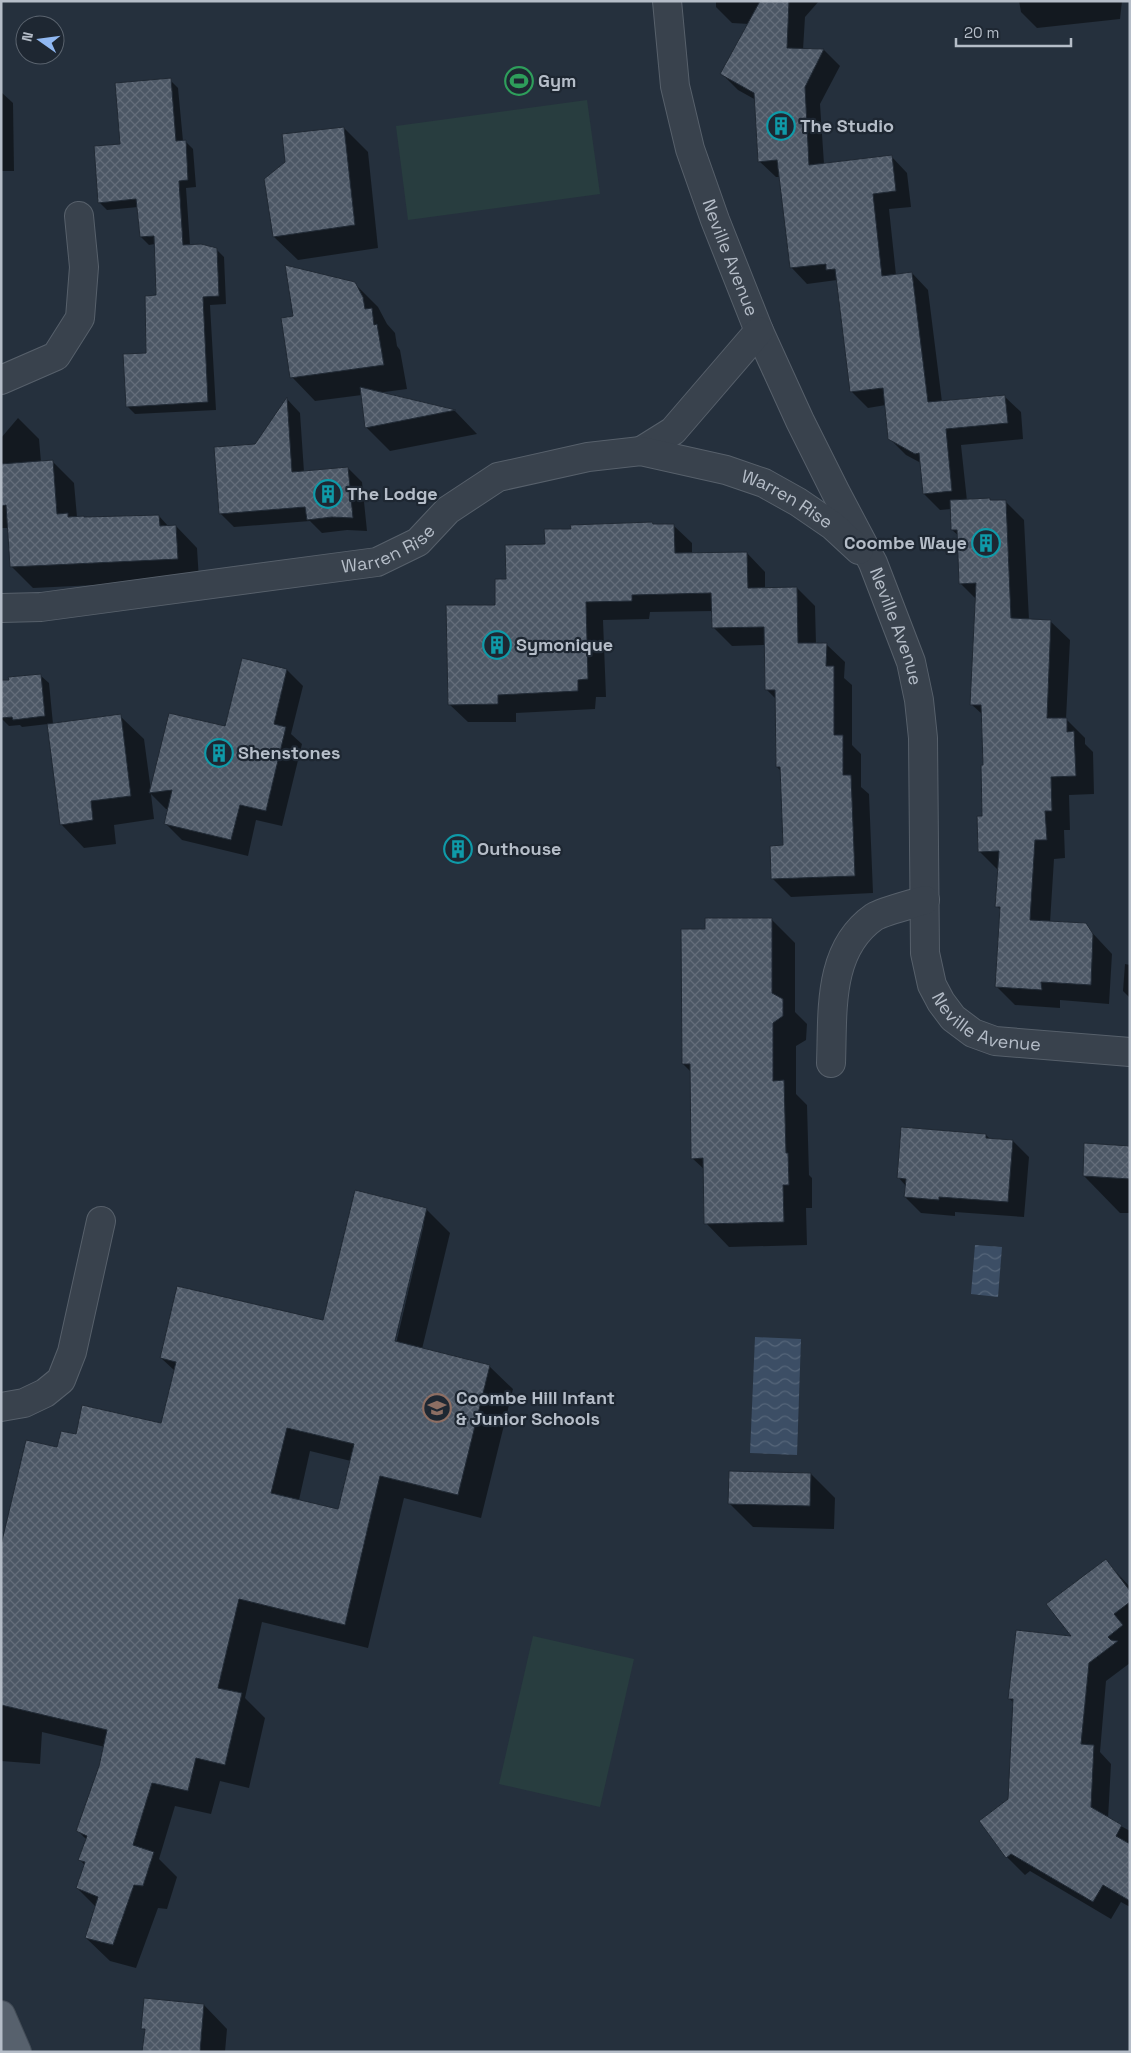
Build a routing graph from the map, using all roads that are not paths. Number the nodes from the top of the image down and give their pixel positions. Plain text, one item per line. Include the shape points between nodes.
1 (667, 1) edge
2 (79, 216) dead end
3 (758, 331) junction
4 (1, 380) edge
5 (641, 451) junction
6 (873, 563) junction
7 (1, 608) edge
8 (925, 900) junction
9 (1130, 1052) edge
10 (831, 1063) dead end
11 (101, 1221) dead end
12 (1, 1407) edge
13 (1, 2015) edge
14 (18, 2052) edge

1 - 3 street, Neville Avenue via 675,86 690,149
2 - 4 street via 84,268 80,318 56,356
3 - 5 street via 673,431
3 - 6 street, Neville Avenue via 830,483
5 - 6 street, Warren Rise via 726,470 764,483 832,526
5 - 7 street, Warren Rise via 588,457 498,477 448,510 418,542 378,562 41,606
6 - 8 street, Neville Avenue via 912,662 920,700
8 - 9 street, Neville Avenue via 925,953 932,985 953,1018 973,1033 995,1041
8 - 10 street via 875,916 841,959 833,988
11 - 12 street via 72,1352 61,1380 24,1403
13 - 14 main road

